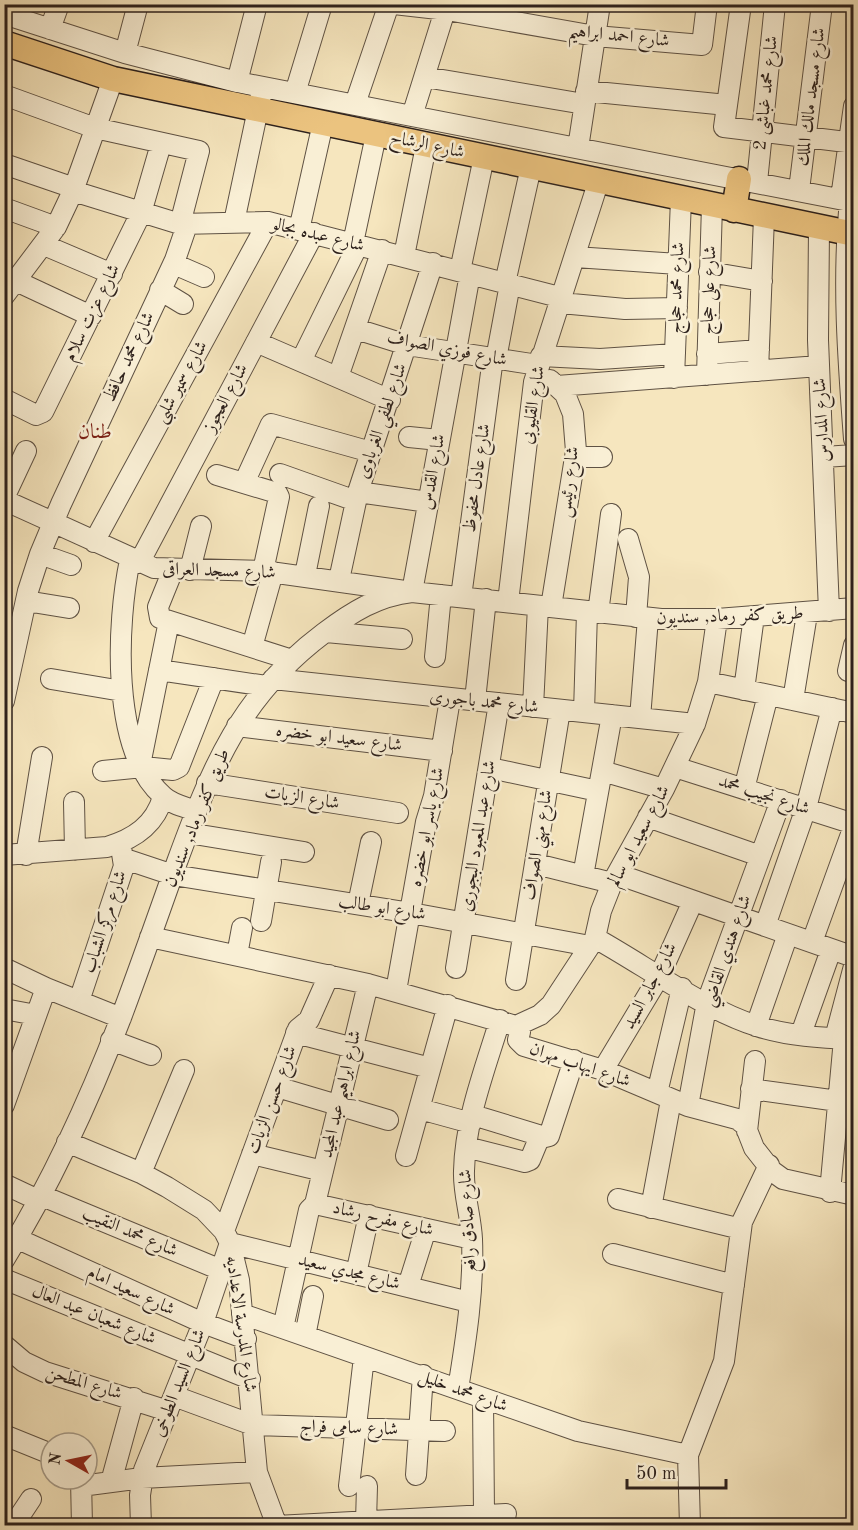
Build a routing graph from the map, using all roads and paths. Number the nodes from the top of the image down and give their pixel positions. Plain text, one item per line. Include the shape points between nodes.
1 (59, 4) edge
2 (138, 4) edge
3 (257, 4) edge
4 (322, 4) edge
5 (389, 4) edge
6 (394, 4) edge
7 (600, 4) edge
8 (707, 4) edge
9 (741, 4) edge
10 (775, 4) edge
11 (822, 4) edge
12 (447, 7) edge
13 (500, 12) edge
14 (4, 14) edge
15 (50, 29) junction
16 (594, 36) junction
17 (4, 43) edge
18 (125, 53) junction
19 (425, 77) junction
20 (113, 79) junction
21 (237, 82) junction
22 (295, 93) junction
23 (4, 95) edge
24 (585, 97) junction
25 (260, 99) junction
26 (355, 104) junction
27 (854, 106) edge
28 (725, 114) junction
29 (412, 116) junction
30 (322, 123) junction
31 (95, 128) junction
32 (762, 133) junction
33 (376, 135) junction
34 (806, 137) junction
35 (851, 142) edge
36 (161, 144) junction
37 (426, 146) junction
38 (578, 148) junction
39 (484, 157) junction
40 (4, 164) edge
41 (531, 167) junction
42 (599, 180) junction
43 (748, 181) junction
44 (73, 189) junction
45 (799, 190) junction
46 (681, 199) junction
47 (848, 200) edge
48 (4, 208) edge
49 (723, 208) junction
50 (141, 213) junction
51 (764, 217) junction
52 (234, 222) junction
53 (268, 222) junction
54 (184, 225) junction
55 (56, 227) junction
56 (819, 228) junction
57 (306, 231) junction
58 (850, 234) edge
59 (356, 244) junction
60 (44, 245) junction
61 (382, 250) junction
62 (404, 255) junction
63 (575, 257) junction
64 (433, 263) junction
65 (174, 264) junction
66 (678, 264) junction
67 (465, 272) junction
68 (709, 272) junction
69 (112, 274) junction
70 (204, 277) dead end
71 (762, 281) junction
72 (508, 284) junction
73 (10, 288) edge
74 (160, 290) junction
75 (562, 300) junction
76 (183, 304) dead end
77 (677, 308) junction
78 (91, 316) junction
79 (356, 329) junction
80 (818, 340) junction
81 (851, 340) edge
82 (256, 342) junction
83 (407, 345) junction
84 (759, 350) junction
85 (454, 352) junction
86 (675, 354) junction
87 (707, 354) junction
88 (495, 358) junction
89 (301, 361) junction
90 (538, 364) junction
91 (819, 366) junction
92 (758, 371) junction
93 (707, 375) junction
94 (338, 377) junction
95 (674, 378) junction
96 (557, 386) junction
97 (852, 395) edge
98 (4, 399) edge
99 (390, 400) junction
100 (410, 436) dead end
101 (854, 439) edge
102 (439, 440) junction
103 (26, 451) dead end
104 (371, 452) junction
105 (854, 455) edge
106 (575, 457) junction
107 (602, 457) dead end
108 (824, 457) junction
109 (280, 474) dead end
110 (216, 475) dead end
111 (244, 483) junction
112 (357, 496) junction
113 (4, 499) edge
114 (428, 502) junction
115 (319, 506) dead end
116 (611, 514) dead end
117 (54, 522) junction
118 (201, 526) dead end
119 (628, 539) dead end
120 (94, 542) junction
121 (40, 554) junction
122 (134, 561) junction
123 (71, 565) dead end
124 (181, 570) junction
125 (268, 571) junction
126 (305, 575) junction
127 (339, 580) junction
128 (412, 592) junction
129 (451, 596) junction
130 (486, 599) junction
131 (26, 601) junction
132 (508, 602) junction
133 (544, 606) junction
134 (69, 608) dead end
135 (854, 608) edge
136 (830, 611) junction
137 (593, 612) junction
138 (807, 614) junction
139 (754, 616) junction
140 (642, 617) junction
141 (717, 619) junction
142 (169, 621) junction
143 (326, 632) junction
144 (11, 636) edge
145 (402, 639) dead end
146 (854, 645) edge
147 (252, 647) junction
148 (435, 657) dead end
149 (292, 660) junction
150 (159, 670) junction
151 (848, 670) dead end
152 (214, 678) junction
153 (51, 679) dead end
154 (269, 682) junction
155 (708, 682) junction
156 (122, 690) junction
157 (744, 690) junction
158 (768, 695) junction
159 (450, 699) junction
160 (475, 700) junction
161 (793, 700) junction
162 (5, 701) edge
163 (499, 703) junction
164 (533, 707) junction
165 (832, 708) junction
166 (560, 710) junction
167 (584, 712) junction
168 (854, 713) edge
169 (612, 715) junction
170 (640, 718) junction
171 (695, 724) junction
172 (237, 726) junction
173 (442, 751) junction
174 (42, 757) dead end
175 (142, 765) junction
176 (675, 767) junction
177 (490, 768) junction
178 (103, 771) dead end
179 (602, 771) junction
180 (549, 781) junction
181 (207, 783) junction
182 (664, 789) junction
183 (744, 789) junction
184 (598, 791) junction
185 (164, 797) junction
186 (781, 800) junction
187 (74, 802) dead end
188 (806, 808) junction
189 (196, 811) junction
190 (398, 813) dead end
191 (648, 817) junction
192 (854, 825) edge
193 (188, 833) junction
194 (370, 842) dead end
195 (75, 850) junction
196 (122, 851) junction
197 (304, 852) dead end
198 (4, 855) edge
199 (26, 855) junction
200 (760, 856) junction
201 (271, 862) dead end
202 (536, 864) junction
203 (173, 875) junction
204 (583, 876) junction
205 (614, 879) junction
206 (266, 890) junction
207 (693, 901) junction
208 (358, 904) junction
209 (411, 913) junction
210 (738, 917) junction
211 (261, 921) dead end
212 (464, 923) junction
213 (765, 926) junction
214 (242, 928) dead end
215 (523, 934) junction
216 (788, 934) junction
217 (150, 937) junction
218 (592, 942) junction
219 (812, 942) junction
220 (831, 950) junction
221 (237, 955) junction
222 (854, 957) edge
223 (854, 966) edge
224 (4, 968) edge
225 (456, 968) dead end
226 (329, 975) junction
227 (660, 975) junction
228 (516, 980) dead end
229 (819, 982) junction
230 (368, 984) junction
231 (46, 988) junction
232 (682, 988) junction
233 (396, 991) junction
234 (848, 994) edge
235 (79, 1001) junction
236 (707, 1002) junction
237 (448, 1005) junction
238 (4, 1010) edge
239 (36, 1015) junction
240 (121, 1018) junction
241 (508, 1023) junction
242 (756, 1026) junction
243 (297, 1033) junction
244 (801, 1034) junction
245 (844, 1038) edge
246 (111, 1040) junction
247 (352, 1048) junction
248 (151, 1055) dead end
249 (574, 1060) junction
250 (755, 1061) dead end
251 (11, 1068) edge
252 (430, 1068) junction
253 (184, 1070) dead end
254 (603, 1070) junction
255 (277, 1087) junction
256 (752, 1089) junction
257 (672, 1100) junction
258 (838, 1101) junction
259 (4, 1105) edge
260 (339, 1105) junction
261 (420, 1108) junction
262 (472, 1119) junction
263 (388, 1120) dead end
264 (747, 1131) junction
265 (542, 1136) junction
266 (67, 1142) junction
267 (466, 1147) junction
268 (252, 1154) junction
269 (406, 1156) dead end
270 (769, 1165) junction
271 (323, 1171) junction
272 (141, 1173) junction
273 (4, 1184) edge
274 (830, 1192) junction
275 (854, 1196) edge
276 (39, 1197) junction
277 (618, 1199) dead end
278 (315, 1204) junction
279 (651, 1208) junction
280 (369, 1215) junction
281 (426, 1229) junction
282 (741, 1229) junction
283 (227, 1237) junction
284 (472, 1239) junction
285 (10, 1248) edge
286 (613, 1254) dead end
287 (298, 1259) junction
288 (221, 1270) junction
289 (356, 1274) junction
290 (4, 1279) edge
291 (734, 1285) junction
292 (408, 1286) junction
293 (313, 1296) dead end
294 (469, 1302) junction
295 (242, 1314) junction
296 (203, 1323) junction
297 (283, 1328) junction
298 (305, 1336) junction
299 (246, 1339) junction
300 (4, 1345) edge
301 (191, 1355) junction
302 (363, 1357) junction
303 (423, 1376) junction
304 (250, 1379) junction
305 (458, 1389) junction
306 (134, 1398) junction
307 (483, 1398) junction
308 (171, 1403) junction
309 (253, 1425) junction
310 (355, 1428) junction
311 (419, 1430) junction
312 (445, 1431) dead end
313 (4, 1436) edge
314 (39, 1449) edge
315 (688, 1455) junction
316 (257, 1472) junction
317 (416, 1475) dead end
318 (142, 1478) junction
319 (99, 1482) edge
320 (111, 1482) junction
321 (81, 1491) edge
322 (32, 1498) dead end
323 (506, 1514) dead end
324 (484, 1515) junction
325 (366, 1522) junction
326 (15, 1525) edge
327 (277, 1525) edge
328 (82, 1526) edge
329 (141, 1526) edge
330 (690, 1526) edge

1 - 15 street
2 - 18 street
3 - 21 street
4 - 22 street
5 - 26 street
6 - 12 street, شارع احمد ابراهيم
7 - 16 street
8 - 16 street, شارع احمد ابراهيم via 702,45
9 - 28 street
10 - 32 street, شارع محمد غباشى 2
11 - 34 street, شارع مسجد مالك الملك
12 - 13 street, شارع احمد ابراهيم
12 - 19 street
13 - 16 street, شارع احمد ابراهيم
14 - 15 street, شارع الرشاح
15 - 18 street, شارع الرشاح
16 - 24 street
17 - 20 main road, شارع الرشاح
18 - 21 street, شارع الرشاح
19 - 24 street
19 - 29 street
20 - 25 main road, شارع الرشاح
20 - 31 street
21 - 25 street, شارع الرشاح
22 - 25 street, شارع الرشاح
22 - 26 street, شارع الرشاح
23 - 31 street
24 - 28 street
24 - 38 street
25 - 30 main road, شارع الرشاح
25 - 52 street
26 - 29 street, شارع الرشاح
27 - 35 street
28 - 32 street via 727,129
29 - 38 street, شارع الرشاح
30 - 33 main road, شارع الرشاح
30 - 57 street, شارع العجوز
31 - 36 street
31 - 44 street
32 - 34 street
32 - 43 street, شارع محمد غباشى 2
33 - 37 main road, شارع الرشاح
33 - 59 street
34 - 35 street
34 - 45 street, شارع مسجد مالك الملك
35 - 47 street
36 - 50 street, شارع عزت سلام
36 - 54 street, شارع محمد حافظ via 199,151
37 - 39 main road, شارع الرشاح
37 - 62 street
38 - 43 street, شارع الرشاح
39 - 41 main road, شارع الرشاح
39 - 67 street, شارع القدس
40 - 44 street, شارع عبده بجالو
41 - 42 main road, شارع الرشاح
41 - 72 street, شارع عادل محفوظ
42 - 46 main road, شارع الرشاح
42 - 63 street, شارع القليوبى
43 - 45 street, شارع الرشاح
43 - 49 main road
44 - 50 street, شارع عبده بجالو
44 - 55 street
45 - 47 street, شارع الرشاح
46 - 49 main road, شارع الرشاح
46 - 66 street, شارع محمد حجاج
47 - 58 street
48 - 55 street
49 - 51 main road, شارع الرشاح
49 - 68 street, شارع على حجاج
50 - 54 street, شارع عبده بجالو
50 - 69 street, شارع عزت سلام
51 - 56 main road, شارع الرشاح
51 - 71 street
52 - 53 street, شارع عبده بجالو
52 - 54 street, شارع عبده بجالو
53 - 57 street, شارع عبده بجالو
53 - 120 street, شارع سمير شلبى
54 - 65 street, شارع محمد حافظ
55 - 60 street
56 - 58 main road, شارع الرشاح
56 - 80 street, شارع المدارس
57 - 59 street, شارع عبده بجالو
57 - 82 street, شارع العجوز
58 - 81 street
59 - 61 street, شارع عبده بجالو
59 - 89 street
60 - 69 street
60 - 73 street
61 - 62 street, شارع عبده بجالو
61 - 79 street
62 - 64 street, شارع عبده بجالو
63 - 66 street
63 - 75 street, شارع القليوبى
64 - 67 street, شارع عبده بجالو
64 - 83 street, شارع لطفي الغرباوى
65 - 70 street
65 - 74 street, شارع محمد حافظ
66 - 77 street, شارع محمد حجاج
67 - 72 street, شارع عبده بجالو
67 - 85 street, شارع القدس
68 - 71 street
68 - 87 street, شارع على حجاج
69 - 78 street, شارع عزت سلام
71 - 84 street
72 - 75 street, شارع عبده بجالو
72 - 88 street, شارع عادل محفوظ
73 - 78 street
74 - 76 street
74 - 117 street, شارع محمد حافظ
75 - 77 street, شارع عبده بجالو via 618,309
75 - 90 street, شارع القليوبى
77 - 86 street, شارع محمد حجاج
78 - 98 street, شارع عزت سلام via 43,412 36,415
79 - 83 street, شارع فوزي الصواف
79 - 94 street
80 - 81 street
80 - 91 street, شارع المدارس
81 - 97 street
82 - 89 street
82 - 122 street, شارع العجوز
83 - 85 street, شارع فوزي الصواف
83 - 99 street, شارع لطفي الغرباوى
84 - 87 street
84 - 92 street
85 - 88 street, شارع فوزي الصواف
85 - 102 street, شارع القدس
86 - 90 street, شارع فوزي الصواف
86 - 95 street, شارع محمد حجاج
87 - 93 street, شارع على حجاج
88 - 90 street, شارع فوزي الصواف
88 - 129 street, شارع عادل محفوظ
89 - 94 street
90 - 96 street, شارع رئيس
90 - 132 street, شارع القليوبى
91 - 92 street
91 - 108 street, شارع المدارس
92 - 93 street
93 - 95 street
94 - 99 street
95 - 96 street
96 - 106 street, شارع رئيس via 565,393 573,414
97 - 101 street
99 - 104 street, شارع لطفي الغرباوى
100 - 102 street
102 - 114 street, شارع القدس
103 - 113 street
104 - 111 street via 273,424 267,427
104 - 112 street, شارع لطفي الغرباوى
105 - 108 street
106 - 107 street
106 - 133 street, شارع رئيس
108 - 136 street, شارع المدارس
109 - 112 street
110 - 111 street
111 - 125 street via 279,496
112 - 114 street
112 - 127 street, شارع لطفي الغرباوى
113 - 117 street, شارع مسجد العراقى
114 - 128 street, شارع القدس
115 - 126 street
116 - 137 street
117 - 120 street, شارع مسجد العراقى
117 - 121 street, شارع محمد حافظ
118 - 124 street
119 - 140 street via 639,577
120 - 122 street, شارع مسجد العراقى
121 - 123 street
121 - 131 street, شارع محمد حافظ
122 - 124 street, شارع مسجد العراقى via 153,568
122 - 156 street, شارع العجوز via 119,639
124 - 125 street, شارع مسجد العراقى
124 - 142 street via 158,611 159,616
125 - 126 street, شارع مسجد العراقى
125 - 147 street
126 - 127 street, شارع مسجد العراقى
127 - 128 street, شارع مسجد العراقى
128 - 129 street, طريق كفر رماد, سنديون
128 - 143 street, طريق كفر رماد, سنديون via 389,594 371,602
129 - 130 street, طريق كفر رماد, سنديون
129 - 148 street, شارع عادل محفوظ
130 - 132 street, طريق كفر رماد, سنديون
130 - 160 street
131 - 134 street
131 - 144 street, شارع محمد حافظ
132 - 133 street, طريق كفر رماد, سنديون
133 - 137 street, طريق كفر رماد, سنديون
133 - 164 street
135 - 136 street, طريق كفر رماد, سنديون
136 - 138 street, طريق كفر رماد, سنديون
137 - 140 street, طريق كفر رماد, سنديون
137 - 167 street
138 - 139 street, طريق كفر رماد, سنديون
138 - 161 street
139 - 141 street, طريق كفر رماد, سنديون
139 - 157 street
140 - 141 street, طريق كفر رماد, سنديون
140 - 170 street
141 - 155 street, شارع سعيد ابو سالم
142 - 147 street
142 - 150 street
143 - 145 street
143 - 149 street, طريق كفر رماد, سنديون
144 - 162 street, شارع محمد حافظ
146 - 151 street
147 - 149 street
149 - 154 street, طريق كفر رماد, سنديون
150 - 152 street, شارع محمد باجورى
150 - 175 street
152 - 154 street, شارع محمد باجورى
152 - 175 street via 179,767 173,770
153 - 156 street
154 - 159 street, شارع محمد باجورى
154 - 172 street, طريق كفر رماد, سنديون
155 - 157 street
155 - 171 street, شارع سعيد ابو سالم
156 - 175 street, شارع العجوز
157 - 158 street
158 - 161 street
158 - 183 street
159 - 160 street, شارع محمد باجورى
159 - 173 street, شارع ياسر ابو خضره
160 - 163 street, شارع محمد باجورى
161 - 165 street
163 - 164 street, شارع محمد باجورى
163 - 177 street, شارع عبد المعبود البجورى
164 - 166 street, شارع محمد باجورى
165 - 168 street
165 - 188 street
166 - 167 street, شارع محمد باجورى
166 - 180 street, شارع مهني الصواف
167 - 169 street, شارع محمد باجورى
169 - 170 street, شارع محمد باجورى
169 - 179 street
170 - 171 street, شارع محمد باجورى
171 - 176 street, شارع سعيد ابو سالم
172 - 173 street, شارع سعيد ابو خضره
172 - 181 street, طريق كفر رماد, سنديون
173 - 209 street, شارع ياسر ابو خضره
174 - 199 street
175 - 178 street
175 - 185 street, شارع العجوز
176 - 182 street, شارع سعيد ابو سالم
176 - 183 street, شارع نجيب محمد
177 - 180 street
177 - 212 street, شارع عبد المعبود البجورى
179 - 182 street
179 - 184 street
180 - 184 street
180 - 202 street, شارع مهني الصواف
181 - 189 street, طريق كفر رماد, سنديون
181 - 190 street, شارع الزيات
182 - 191 street, شارع سعيد ابو سالم
183 - 186 street, شارع نجيب محمد
184 - 204 street
185 - 189 street
185 - 196 street via 151,822
186 - 188 street, شارع نجيب محمد
186 - 200 street, شارع هندي القاضي
187 - 195 street
188 - 192 street, شارع نجيب محمد
188 - 213 street
189 - 193 street, طريق كفر رماد, سنديون
191 - 200 street
191 - 205 street, شارع سعيد ابو سالم
192 - 219 street
193 - 197 street
193 - 203 street, طريق كفر رماد, سنديون
194 - 208 street
195 - 196 street
195 - 199 street
196 - 203 street, شارع ابو طالب
196 - 235 street, شارع مركز الشباب
198 - 199 street
200 - 210 street, شارع هندي القاضي
201 - 206 street
202 - 204 street
202 - 215 street, شارع مهني الصواف
203 - 206 street, شارع ابو طالب
203 - 217 street, طريق كفر رماد, سنديون
204 - 205 street
205 - 207 street
205 - 218 street, شارع سعيد ابو سالم
206 - 208 street, شارع ابو طالب
206 - 211 street
207 - 210 street
207 - 227 street, شارع جابر السيد
208 - 209 street, شارع ابو طالب
209 - 212 street, شارع ابو طالب
209 - 233 street, شارع ياسر ابو خضره
210 - 213 street
210 - 236 street, شارع هندي القاضي
212 - 215 street, شارع ابو طالب
212 - 225 street, شارع عبد المعبود البجورى
213 - 216 street
214 - 221 street
215 - 218 street, شارع ابو طالب
215 - 228 street, شارع مهني الصواف
216 - 219 street
216 - 242 street
217 - 221 street
217 - 240 street, طريق كفر رماد, سنديون
218 - 227 street, شارع ابو طالب
218 - 241 street, شارع سعيد ابو سالم via 551,1005 540,1015
219 - 220 street
220 - 222 street
220 - 229 street
221 - 226 street
223 - 234 street
224 - 231 street
226 - 230 street
226 - 243 street, شارع حسن الزيات via 309,1020
227 - 232 street, شارع ابو طالب
227 - 254 street, شارع جابر السيد
229 - 234 street
229 - 244 street
230 - 233 street
230 - 247 street, شارع ابراهيم عبد المجيد
231 - 235 street
231 - 239 street
232 - 236 street, شارع ابو طالب
232 - 257 street
233 - 237 street
234 - 245 street
235 - 240 street
236 - 242 street, شارع ابو طالب
236 - 257 street, شارع هندي القاضي
237 - 241 street
237 - 252 street
238 - 239 street
239 - 251 street
240 - 246 street, طريق كفر رماد, سنديون
241 - 249 street, شارع ايهاب مهران via 520,1032 518,1040 524,1046
241 - 262 street, شارع صادق رافع
242 - 244 street, شارع ابو طالب
243 - 247 street
243 - 255 street, شارع حسن الزيات
244 - 245 street, شارع ابو طالب
245 - 258 street
246 - 248 street
246 - 266 street, طريق كفر رماد, سنديون
247 - 252 street
247 - 260 street, شارع ابراهيم عبد المجيد
249 - 254 street, شارع ايهاب مهران
249 - 265 street via 552,1130
250 - 256 street
251 - 259 street
252 - 261 street
253 - 272 street
254 - 257 street, شارع ايهاب مهران
255 - 260 street
255 - 268 street, شارع حسن الزيات
256 - 258 street
256 - 264 street
257 - 264 street, شارع ايهاب مهران via 737,1119
257 - 279 street
258 - 274 street
260 - 263 street
260 - 271 street, شارع ابراهيم عبد المجيد
261 - 262 street
261 - 269 street
262 - 265 street
262 - 267 street, شارع صادق رافع
264 - 270 street, شارع ايهاب مهران via 754,1148
265 - 267 street via 530,1160 525,1162
266 - 272 street, شارع المدرسة الاعداديه
266 - 276 street, طريق كفر رماد, سنديون
267 - 284 street, شارع صادق رافع via 463,1174
268 - 271 street
268 - 283 street, شارع حسن الزيات
270 - 274 street, شارع ايهاب مهران via 783,1179
270 - 282 street via 751,1198
271 - 278 street, شارع ابراهيم عبد المجيد
272 - 283 street, شارع المدرسة الاعداديه via 204,1210
273 - 276 street, شارع محمد النقيب
274 - 275 street, شارع ايهاب مهران
276 - 285 street, طريق كفر رماد, سنديون
276 - 288 street, شارع محمد النقيب
277 - 279 street
278 - 280 street, شارع مفرح رشاد
278 - 287 street, شارع مفرح رشاد via 309,1210
279 - 282 street
280 - 281 street, شارع مفرح رشاد
280 - 289 street
281 - 284 street, شارع مفرح رشاد
281 - 292 street
282 - 291 street
283 - 287 street, شارع مجدي سعيد
283 - 288 street, شارع السيد الطوخى
283 - 295 street, شارع المدرسة الاعداديه via 239,1280
284 - 294 street, شارع صادق رافع
285 - 296 street, شارع سعيد امام
286 - 291 street
287 - 289 street, شارع مجدي سعيد
287 - 297 street, شارع مفرح رشاد
288 - 296 street, شارع السيد الطوخى
289 - 292 street, شارع مجدي سعيد
290 - 301 street, شارع شعبان عبد العال
291 - 315 street via 724,1361
292 - 294 street, شارع مجدي سعيد
293 - 298 street
294 - 305 street, شارع صادق رافع
295 - 297 street, شارع محمد خليل
295 - 299 street, شارع المدرسة الاعداديه
296 - 299 street, شارع سعيد امام
296 - 301 street, شارع السيد الطوخى
297 - 298 street, شارع محمد خليل
298 - 302 street, شارع محمد خليل
299 - 304 street, شارع المدرسة الاعداديه
300 - 306 street, شارع المطحن via 24,1362 45,1372
301 - 304 street, شارع شعبان عبد العال
301 - 308 street, شارع السيد الطوخى
302 - 303 street, شارع محمد خليل
302 - 310 street
303 - 305 street, شارع محمد خليل
303 - 311 street
304 - 309 street, شارع المدرسة الاعداديه
305 - 307 street, شارع محمد خليل
306 - 308 street, شارع المطحن
306 - 320 street
307 - 315 street, شارع محمد خليل via 578,1431
307 - 324 street
308 - 309 street, شارع المطحن
308 - 318 street, شارع السيد الطوخى
309 - 310 street, شارع سامى فراج
309 - 316 street, شارع المدرسة الاعداديه
310 - 311 street, شارع سامى فراج
310 - 325 street via 358,1486
311 - 312 street, شارع سامى فراج
311 - 317 street
313 - 314 street
315 - 330 street
316 - 318 street
316 - 327 street, شارع المدرسة الاعداديه
318 - 320 street
318 - 329 street, شارع السيد الطوخى
319 - 320 street
321 - 328 street
322 - 326 street
323 - 324 street
324 - 325 street
325 - 327 street

